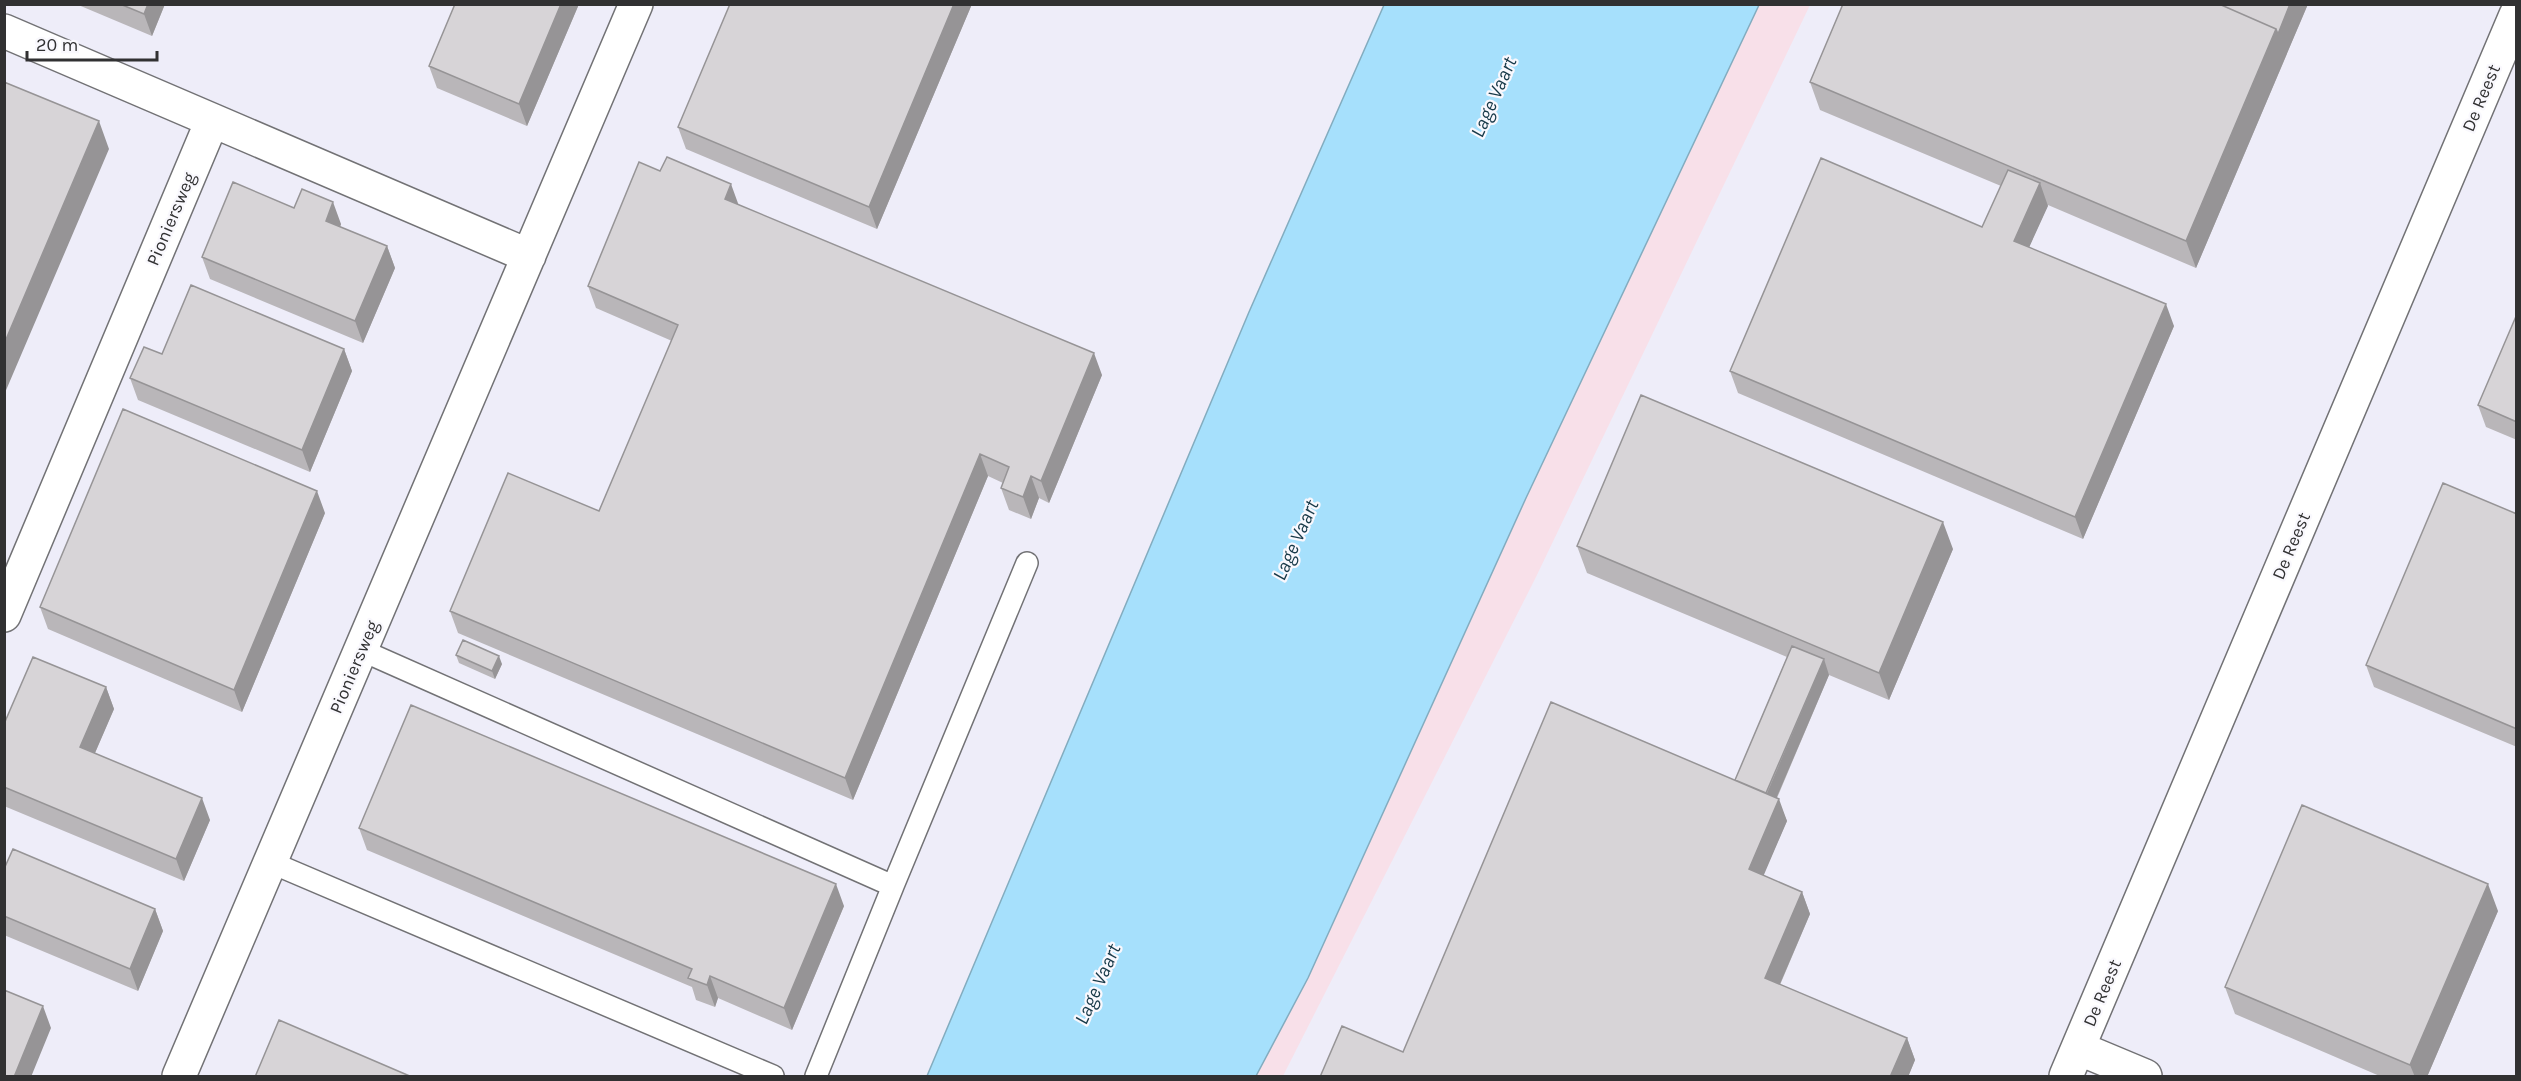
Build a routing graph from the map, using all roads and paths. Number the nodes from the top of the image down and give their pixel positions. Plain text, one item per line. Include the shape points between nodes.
1 (636, 4) edge
2 (2517, 15) edge
3 (4, 31) edge
4 (212, 121) junction
5 (529, 256) junction
6 (1027, 563) dead end
7 (4, 615) edge
8 (361, 650) junction
9 (270, 862) junction
10 (893, 886) junction
11 (2072, 1062) edge
12 (179, 1077) edge
13 (773, 1077) edge
14 (816, 1077) edge
15 (2145, 1077) edge

1 - 5 street, Pioniersweg
2 - 11 street, De Reest
3 - 4 street
4 - 5 street
4 - 7 street, Pioniersweg
5 - 8 street, Pioniersweg
6 - 10 lane
8 - 9 street, Pioniersweg
8 - 10 lane
9 - 12 street, Pioniersweg
9 - 13 lane
10 - 14 lane
11 - 15 street

